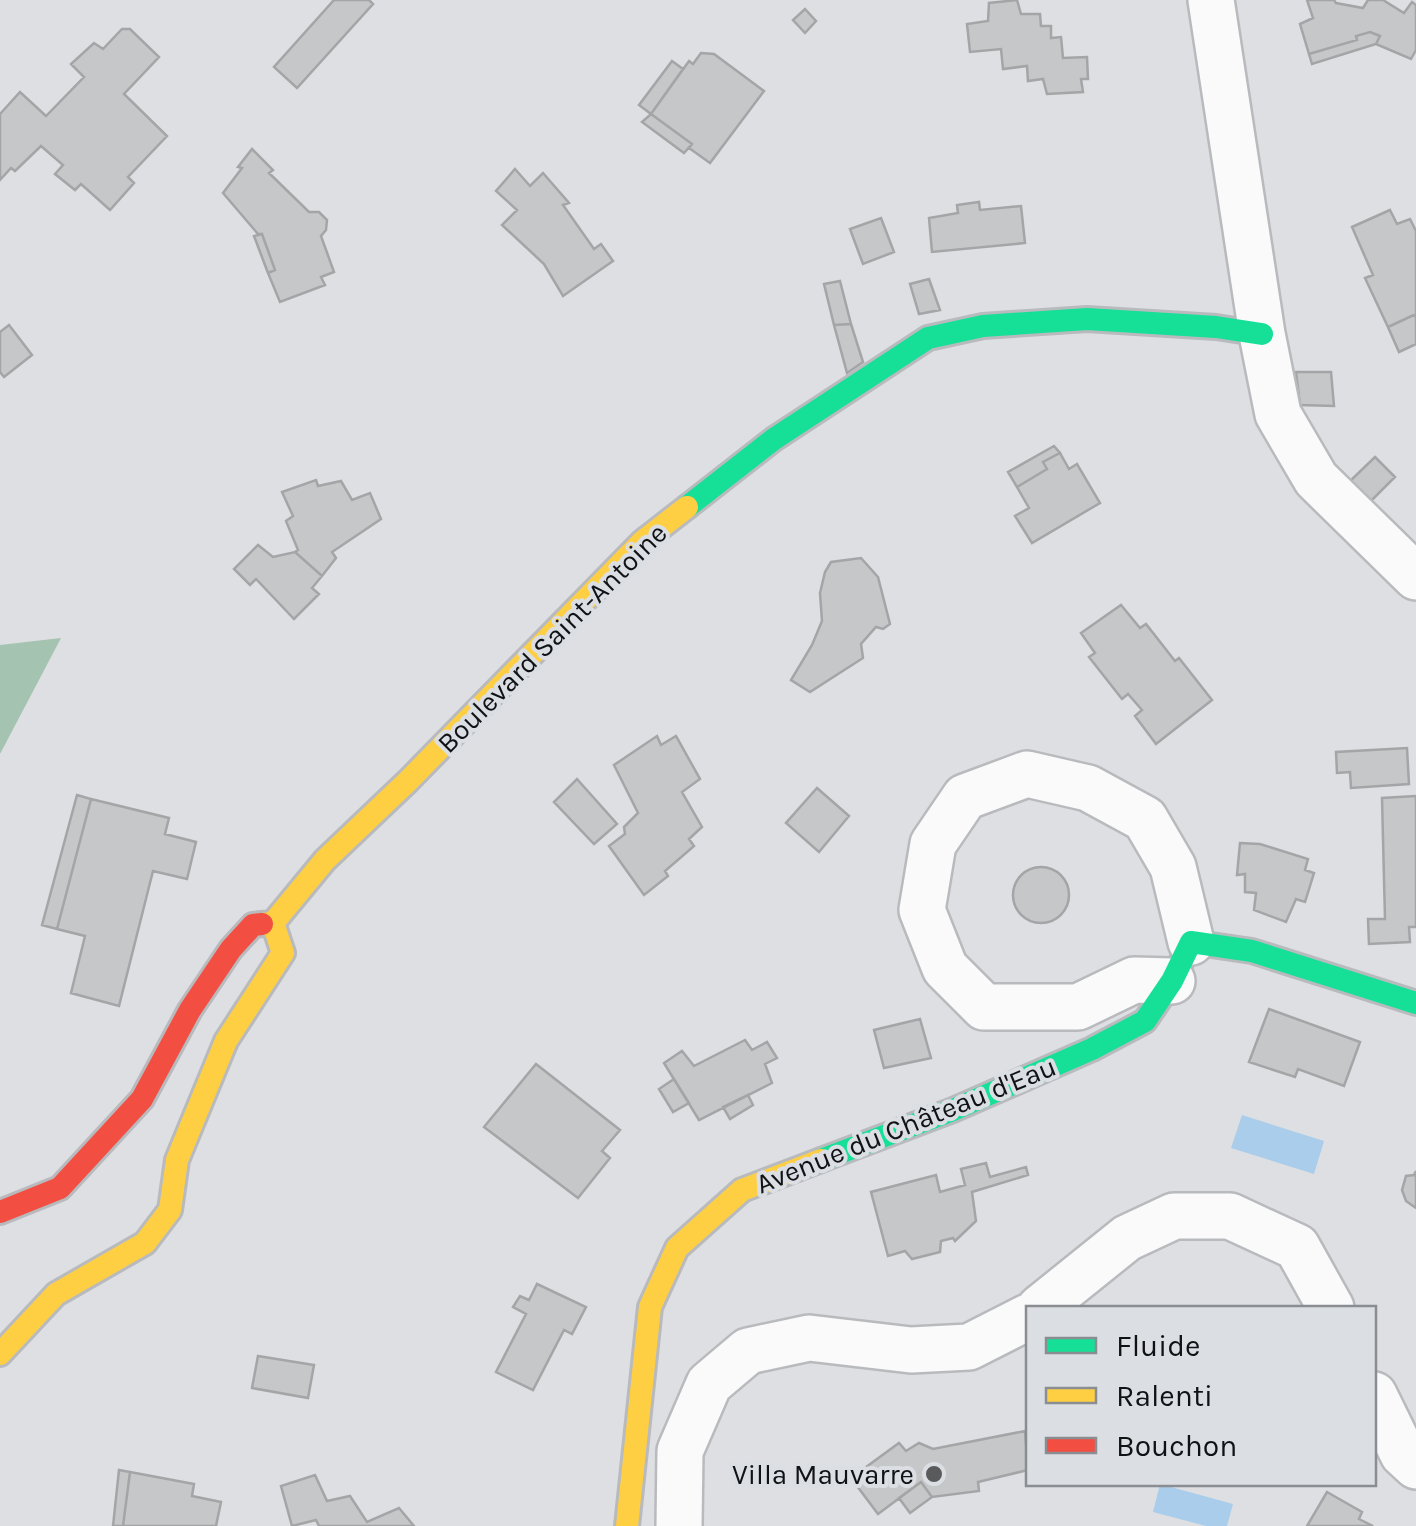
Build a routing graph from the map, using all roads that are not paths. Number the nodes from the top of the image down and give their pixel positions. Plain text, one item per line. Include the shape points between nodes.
1 (1211, 0) edge
2 (1262, 334) junction
3 (1416, 577) edge
4 (273, 923) junction
5 (1182, 962) junction
6 (1416, 1002) edge
7 (0, 1212) edge
8 (1042, 1306) edge
9 (1330, 1306) edge
10 (1026, 1318) edge
11 (0, 1354) edge
12 (1376, 1398) edge
13 (1416, 1466) edge
14 (626, 1526) edge
15 (679, 1526) edge

1 - 2 street
2 - 3 street via 1278,414 1316,479
2 - 4 street, Boulevard Saint-Antoine via 1087,318 982,326 928,338 774,439 642,542 325,860
4 - 7 street, Boulevard Saint-Antoine via 253,925 232,949 142,1099 60,1188
4 - 11 street via 283,953 226,1041 177,1160 170,1210 145,1243 56,1294
5 - 5 street via 1173,868 1145,820 1088,788 1027,774 965,797 933,844 922,910 944,968 984,1007 1078,1007
5 - 6 street via 1252,951
5 - 14 street, Avenue du Château d'Eau via 1145,1021 953,1110 742,1190 677,1248 650,1307
8 - 9 street via 1127,1238 1174,1216 1230,1216 1296,1247
10 - 15 street via 968,1346 911,1350 809,1338 748,1351 709,1384 680,1451
12 - 13 street via 1403,1454

